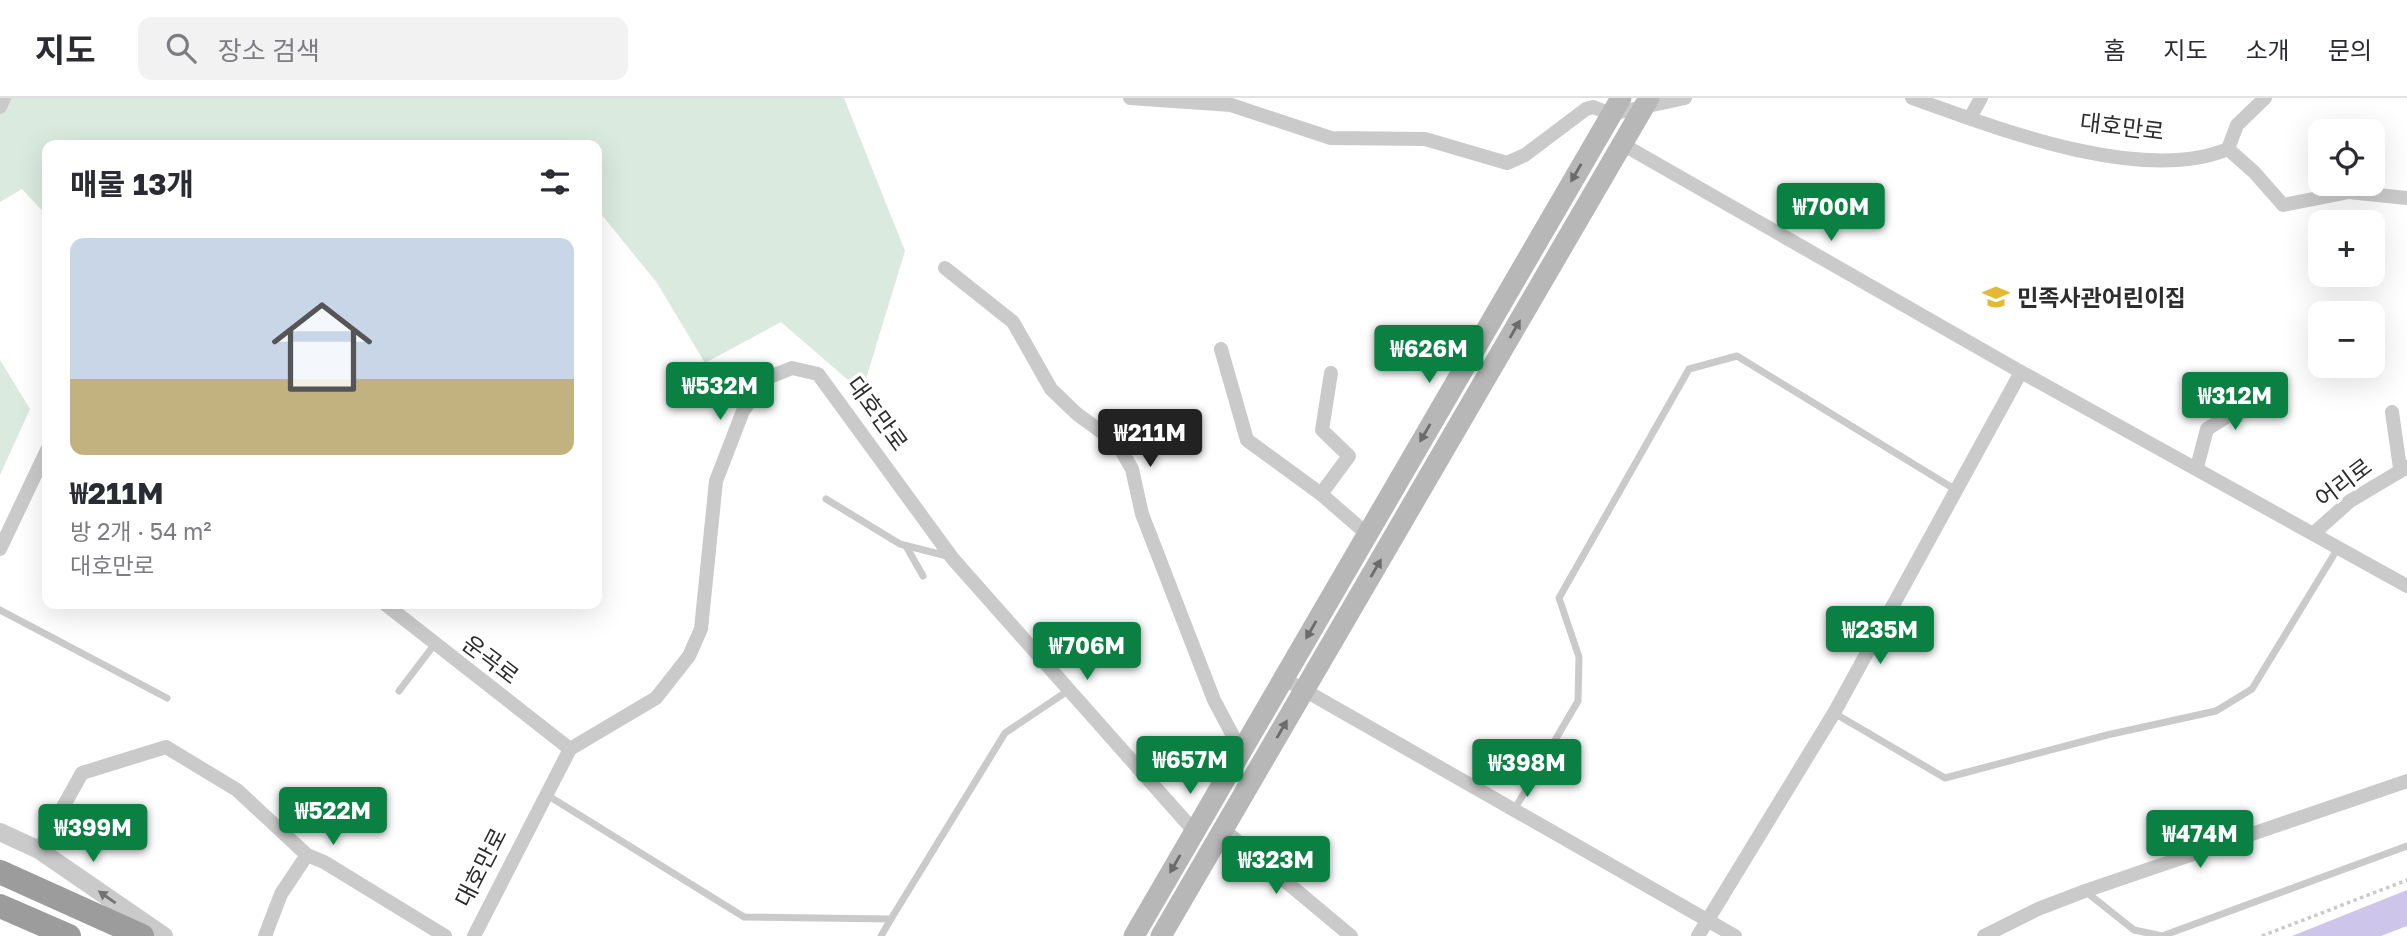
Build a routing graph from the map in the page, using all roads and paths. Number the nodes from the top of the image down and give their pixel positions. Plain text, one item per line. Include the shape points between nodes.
1 (4, 98) edge
2 (1130, 98) edge
3 (1685, 98) edge
4 (1912, 98) edge
5 (1980, 98) edge
6 (2265, 98) edge
7 (1647, 102) edge
8 (1600, 103) edge
9 (0, 107) edge
10 (1970, 118) junction
11 (1622, 145) junction
12 (2228, 149) junction
13 (2407, 198) edge
14 (945, 268) dead end
15 (1221, 349) dead end
16 (2021, 372) junction
17 (1331, 373) dead end
18 (2268, 391) dead end
19 (2392, 412) dead end
20 (42, 461) edge
21 (2197, 467) junction
22 (2404, 468) edge
23 (1957, 490) junction
24 (1321, 494) junction
25 (826, 499) dead end
26 (2314, 533) junction
27 (1367, 534) junction
28 (906, 546) junction
29 (2338, 547) junction
30 (0, 549) edge
31 (951, 557) junction
32 (923, 576) dead end
33 (2407, 586) edge
34 (391, 609) edge
35 (0, 610) edge
36 (434, 645) junction
37 (1283, 678) junction
38 (1070, 690) junction
39 (1304, 690) junction
40 (398, 691) dead end
41 (167, 698) dead end
42 (1834, 713) junction
43 (570, 749) junction
44 (1241, 751) junction
45 (2407, 781) edge
46 (547, 795) junction
47 (1513, 811) junction
48 (1223, 829) junction
49 (1194, 831) junction
50 (0, 832) edge
51 (2407, 846) edge
52 (39, 850) junction
53 (307, 855) junction
54 (0, 872) edge
55 (2407, 880) edge
56 (2085, 891) junction
57 (0, 906) edge
58 (891, 919) junction
59 (1706, 922) junction
60 (69, 936) edge
61 (142, 936) edge
62 (164, 936) edge
63 (265, 936) edge
64 (445, 936) edge
65 (474, 936) edge
66 (881, 936) edge
67 (1134, 936) edge
68 (1161, 936) edge
69 (1351, 936) edge
70 (1698, 936) edge
71 (1735, 936) edge
72 (1984, 936) edge
73 (2262, 936) edge

1 - 9 street
2 - 8 street via 1231,105 1331,138 1425,139 1507,163
3 - 7 street
4 - 10 street, 대호만로
5 - 10 street
6 - 12 street via 2236,125
7 - 8 street
7 - 11 main road
8 -> 27 main road
10 - 12 street, 대호만로 via 2030,140 2128,158 2204,159
11 - 16 street
39 -> 11 main road
12 - 13 street via 2283,205 2349,192
14 - 44 street via 1013,322 1051,388 1117,443 1132,469 1142,514 1214,700
15 - 24 street via 1247,440
16 - 21 street
16 - 23 street
17 - 24 street via 1322,430 1349,456
18 - 21 street via 2207,429
19 - 22 street, 어리로
20 - 30 street
21 - 26 street
22 - 26 street, 어리로 via 2350,501
23 - 42 street
23 - 47 lane via 1737,356 1689,369 1559,598 1580,657 1578,701
24 - 27 street
25 - 28 lane
26 - 29 street
27 -> 37 main road
28 - 31 lane
28 - 32 lane
29 - 33 street
29 - 42 lane via 2252,689 2216,711 1945,778
31 - 38 street, 대호만로
31 - 43 street, 대호만로 via 818,374 792,368 767,378 743,411 716,481 701,629 690,656 656,698
34 - 36 street, 운곡로
35 - 41 lane
36 - 40 lane
36 - 43 street, 운곡로
37 - 39 street
37 - 44 main road
38 - 49 street, 대호만로
38 - 58 lane via 1005,733
39 - 47 street
48 -> 39 main road
42 - 59 street
43 - 46 street, 대호만로
44 - 49 main road
45 - 56 street
46 - 58 lane via 744,917
46 - 65 street, 대호만로
47 - 59 street
48 - 68 main road
48 - 69 street
49 -> 67 main road
50 - 52 street
51 - 56 lane via 2162,936 2134,930
52 - 53 street via 82,773 166,747 237,790
62 -> 52 street
53 - 63 street via 281,894
53 - 64 street
54 - 61 highway
55 - 73 path
56 - 72 street
57 - 60 highway
58 - 66 lane
59 - 70 street
59 - 71 street

